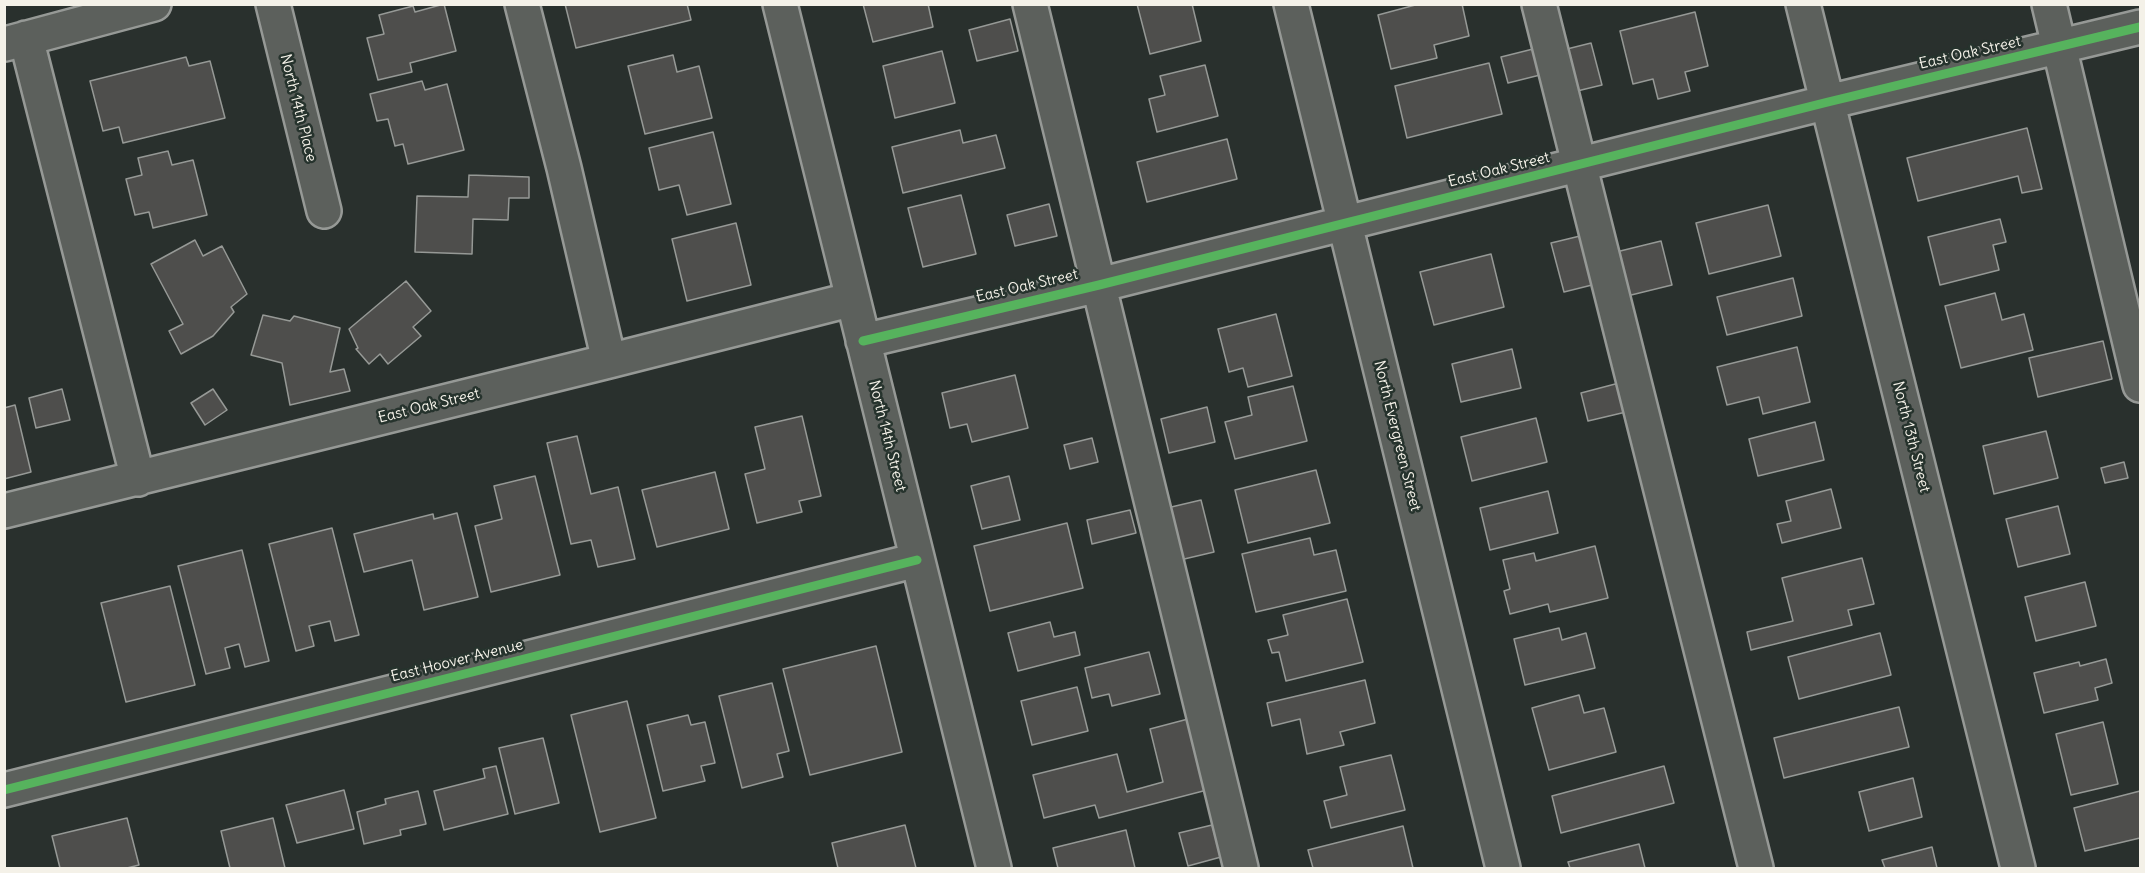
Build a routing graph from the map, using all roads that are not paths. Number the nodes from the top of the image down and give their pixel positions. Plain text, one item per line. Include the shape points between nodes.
1 (154, 4) edge
2 (273, 4) edge
3 (522, 4) edge
4 (780, 4) edge
5 (1030, 4) edge
6 (1291, 4) edge
7 (1539, 4) edge
8 (1803, 4) edge
9 (2049, 4) edge
10 (2140, 27) edge
11 (15, 41) edge
12 (2059, 48) junction
13 (1828, 102) junction
14 (1579, 166) junction
15 (324, 211) dead end
16 (1346, 224) junction
17 (1099, 285) junction
18 (853, 299) junction
19 (863, 341) junction
20 (609, 361) junction
21 (2140, 385) edge
22 (138, 479) junction
23 (4, 511) edge
24 (917, 560) junction
25 (4, 790) edge
26 (994, 868) edge
27 (1241, 868) edge
28 (1503, 868) edge
29 (1756, 868) edge
30 (2018, 868) edge

1 - 11 street
2 - 15 street, North 14th Place
3 - 20 street
4 - 18 street, North 14th Street
5 - 17 street
6 - 16 street, North Evergreen Street
7 - 14 street
8 - 13 street, North 13th Street
9 - 12 street
10 - 12 street, East Oak Street
11 - 22 street
12 - 13 street, East Oak Street
12 - 21 street
13 - 14 street, East Oak Street
13 - 30 street, North 13th Street
14 - 16 street, East Oak Street
14 - 29 street
16 - 17 street, East Oak Street
16 - 28 street, North Evergreen Street
17 - 19 street, East Oak Street
17 - 27 street
18 - 19 street, North 14th Street
18 - 20 street, East Oak Street
19 - 24 street, North 14th Street
20 - 22 street, East Oak Street
22 - 23 street, East Oak Street
24 - 25 street, East Hoover Avenue
24 - 26 street, North 14th Street

